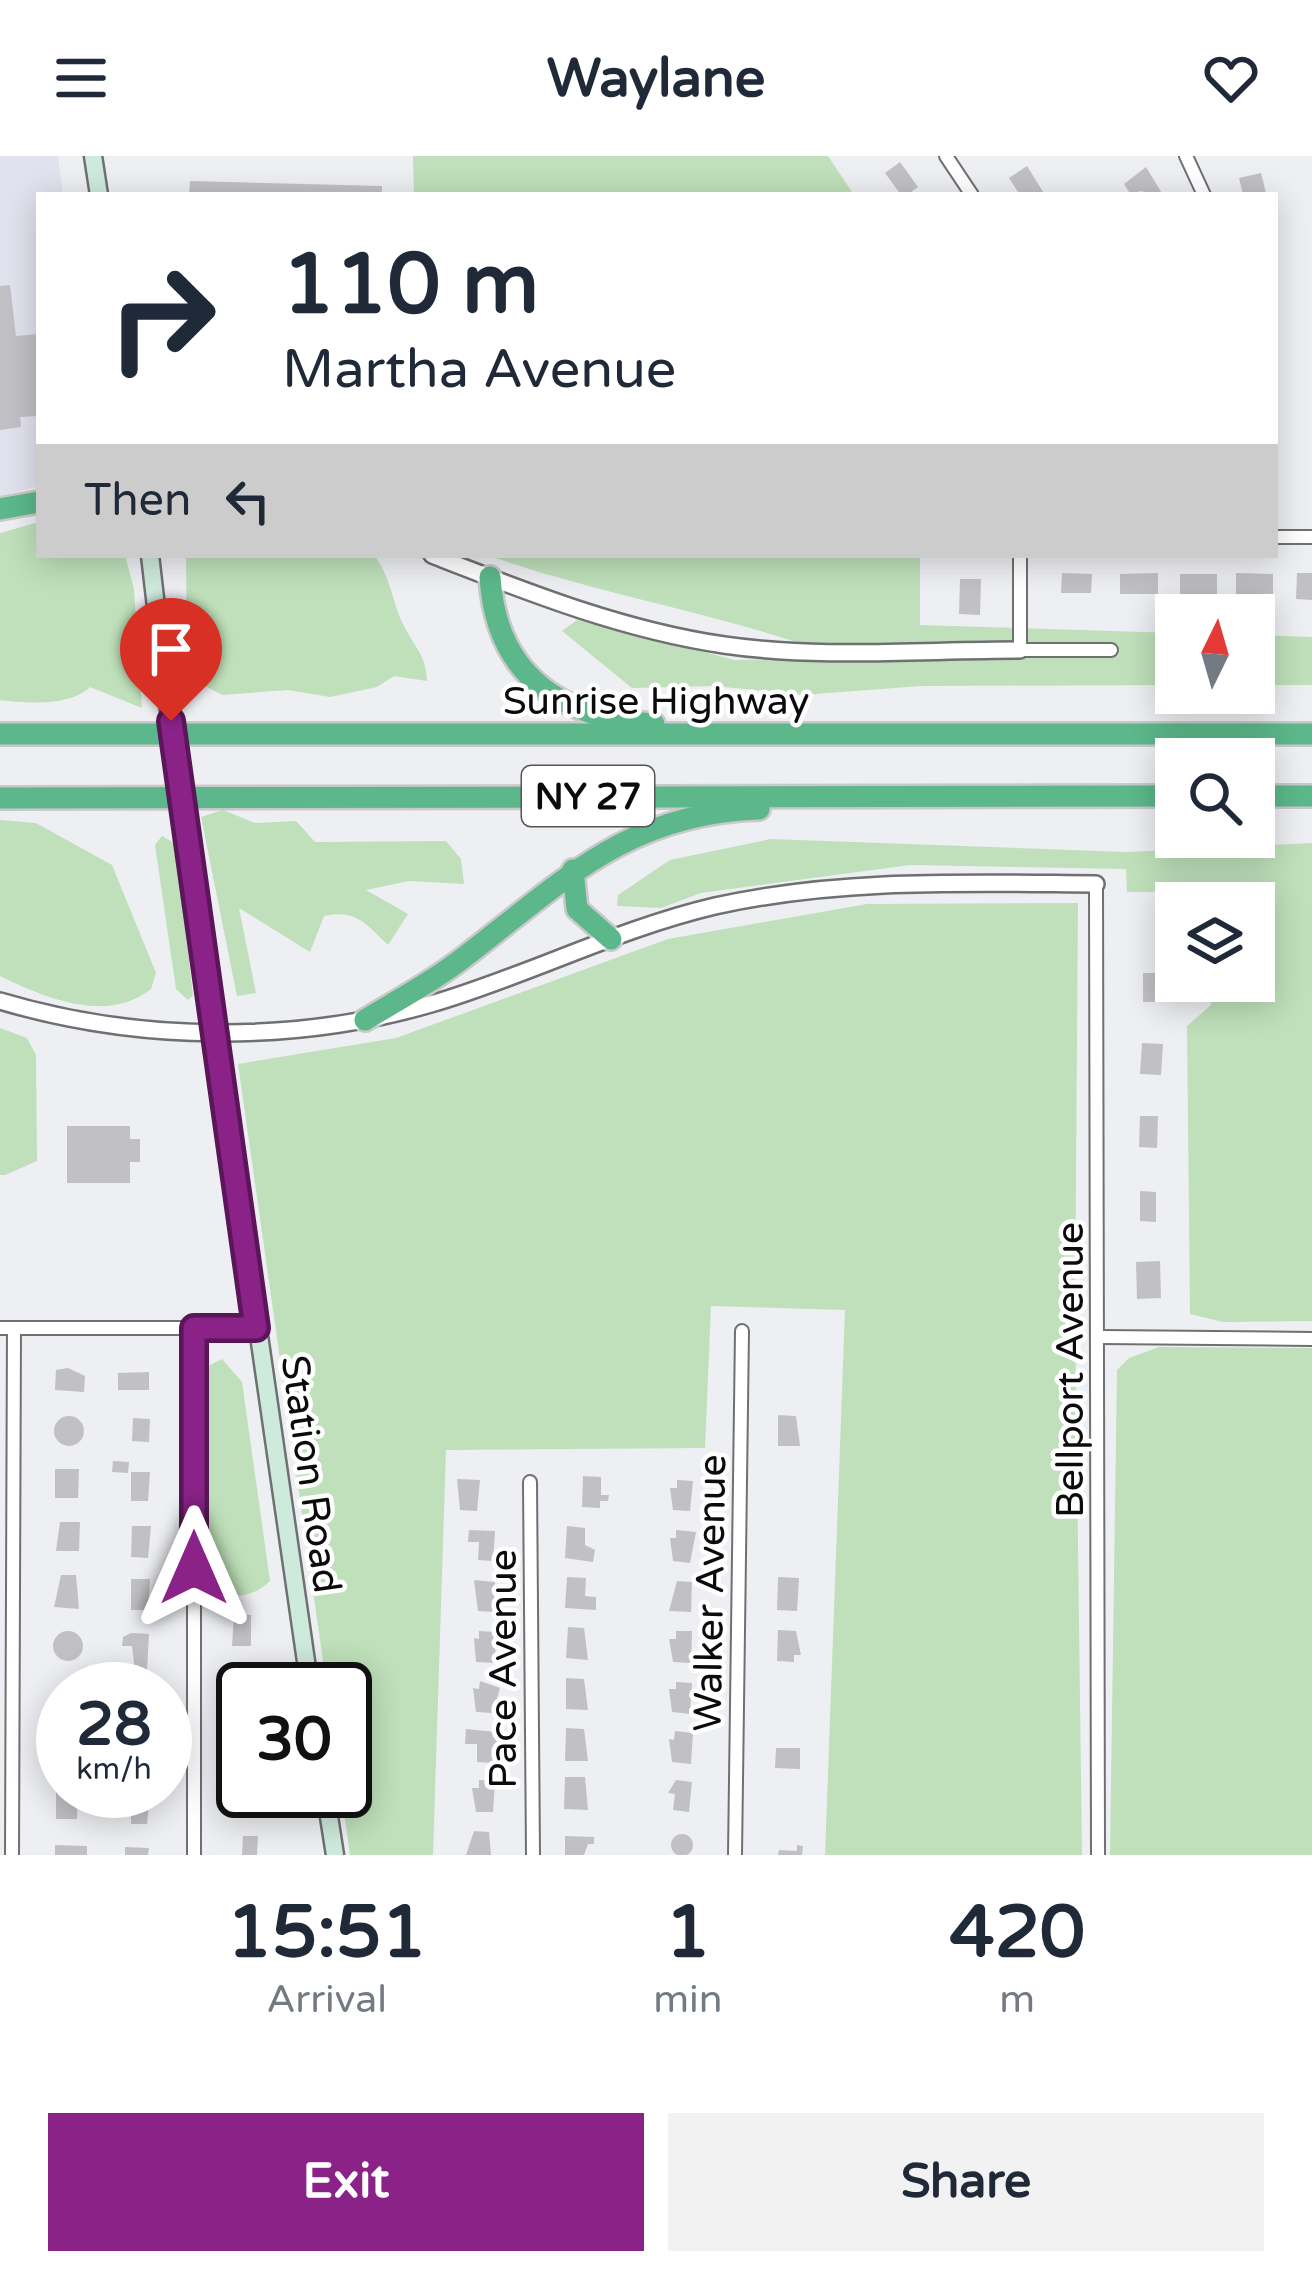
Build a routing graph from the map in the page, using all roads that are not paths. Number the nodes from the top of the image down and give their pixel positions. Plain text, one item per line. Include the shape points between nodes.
1 (94, 156) edge
2 (946, 156) edge
3 (1186, 156) edge
4 (99, 192) edge
5 (970, 192) edge
6 (1203, 192) edge
7 (36, 503) edge
8 (0, 509) edge
9 (1278, 537) edge
10 (1312, 537) edge
11 (150, 558) edge
12 (440, 558) edge
13 (1020, 558) edge
14 (490, 577) junction
15 (1019, 650) junction
16 (1111, 650) dead end
17 (0, 734) edge
18 (1312, 734) edge
19 (846, 737) junction
20 (916, 796) junction
21 (1155, 796) edge
22 (1275, 796) edge
23 (1312, 796) edge
24 (0, 798) edge
25 (573, 870) junction
26 (1096, 884) joint
27 (611, 939) junction
28 (0, 1001) edge
29 (365, 1020) junction
30 (213, 1033) junction
31 (7, 1328) edge
32 (194, 1328) junction
33 (256, 1328) junction
34 (742, 1331) dead end
35 (1101, 1337) junction
36 (1312, 1339) edge
37 (530, 1482) dead end
38 (306, 1662) edge
39 (330, 1818) edge
40 (13, 1855) edge
41 (194, 1855) edge
42 (335, 1855) edge
43 (533, 1855) edge
44 (735, 1855) edge
45 (1098, 1855) edge

1 - 4 main road
2 - 5 street
3 - 6 street
7 - 8 highway
9 - 10 street
11 - 30 main road, Station Road, bridge
12 - 14 street
13 - 15 street
14 - 15 street via 641,628 725,645
14 - 19 highway via 508,652 562,701 643,724
15 - 16 street
17 - 19 highway, Sunrise Highway / NY 27
18 - 19 highway, Sunrise Highway / NY 27
20 - 21 highway, NY 27
20 - 24 highway, NY 27
20 - 25 highway via 689,817 643,831
22 - 23 highway
25 - 27 highway via 577,909
25 - 29 highway via 440,975
26 - 27 street via 830,887 709,908
26 - 35 street, Bellport Avenue
27 - 29 street
28 - 30 street via 100,1023
29 - 30 street
30 - 33 main road, Station Road
31 - 32 street
31 - 40 street
32 - 33 street
32 - 41 street
33 - 38 main road, Station Road
34 - 44 street, Walker Avenue
35 - 36 street
35 - 45 street, Bellport Avenue
37 - 43 street, Pace Avenue
39 - 42 main road

